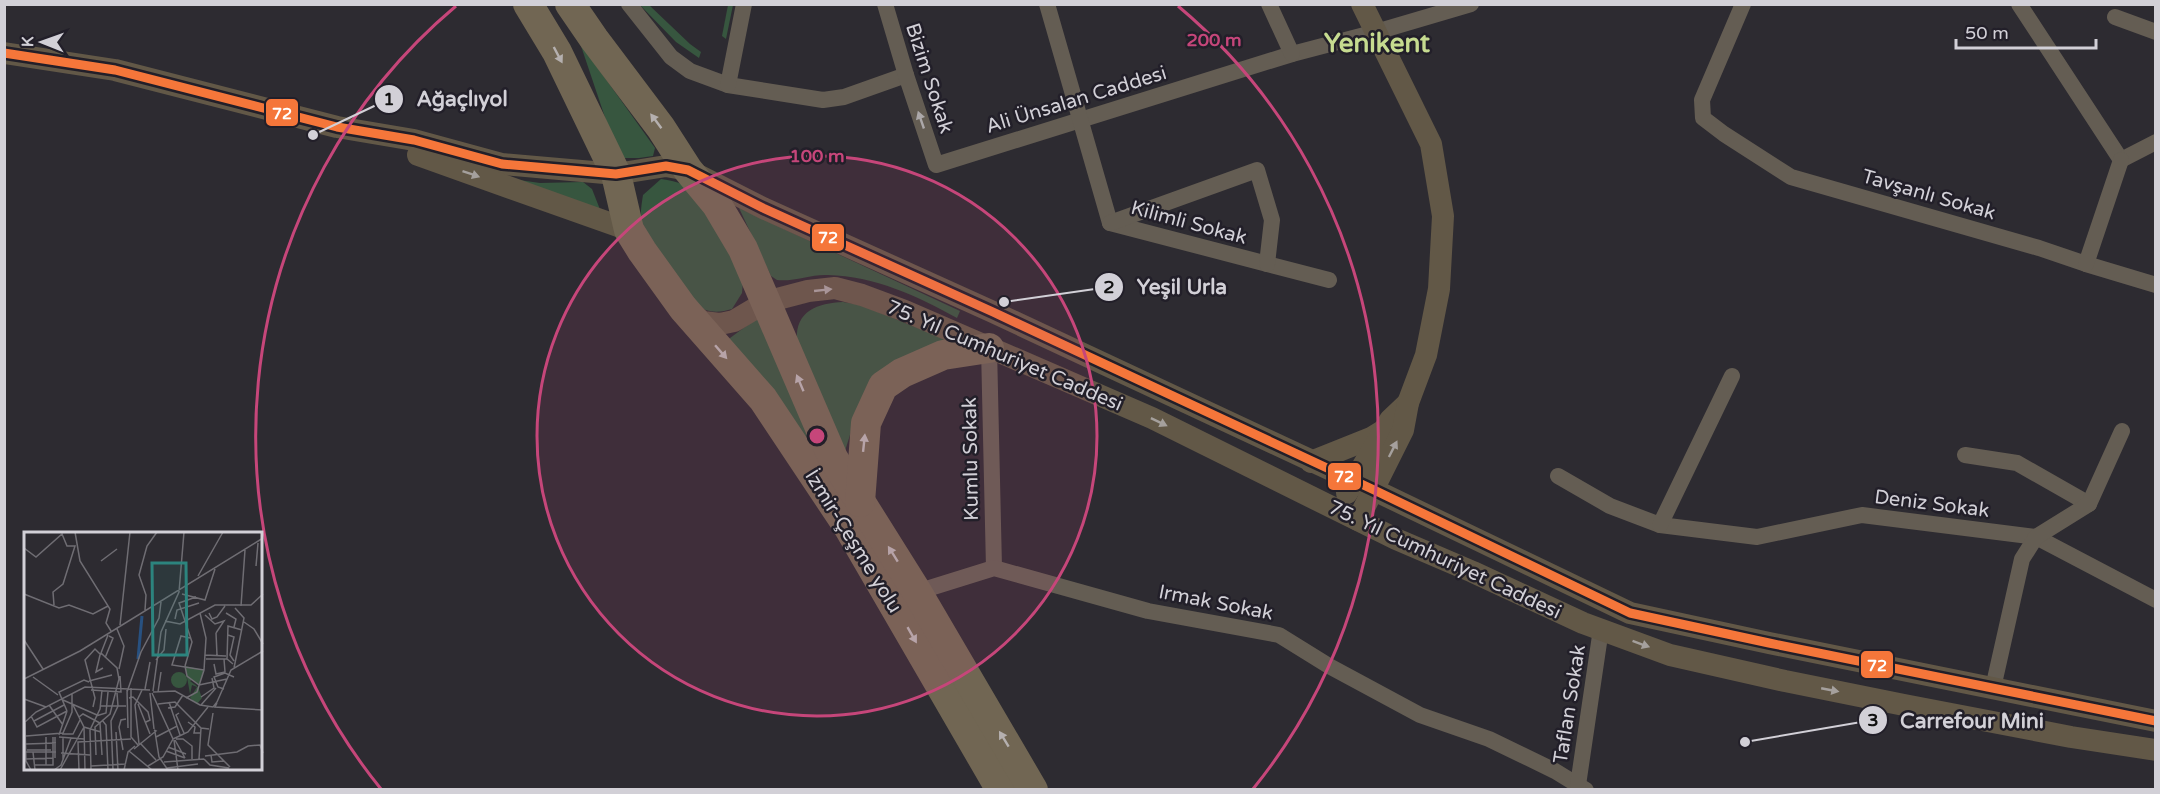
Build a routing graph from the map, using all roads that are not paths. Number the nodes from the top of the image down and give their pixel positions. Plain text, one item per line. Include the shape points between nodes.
1 (528, 4) edge
2 (570, 4) edge
3 (629, 4) edge
4 (744, 4) edge
5 (885, 4) edge
6 (1047, 4) edge
7 (1269, 4) edge
8 (1362, 4) edge
9 (1471, 4) edge
10 (1743, 4) edge
11 (2019, 4) edge
12 (2115, 17) dead end
13 (1376, 32) junction
14 (2156, 32) edge
15 (4, 52) edge
16 (1292, 54) junction
17 (906, 75) junction
18 (728, 85) junction
19 (1080, 118) junction
20 (591, 123) junction
21 (337, 127) junction
22 (2156, 142) edge
23 (2121, 160) junction
24 (936, 165) joint
25 (569, 170) junction
26 (688, 170) junction
27 (616, 174) junction
28 (1110, 223) junction
29 (630, 230) junction
30 (1267, 264) junction
31 (2085, 264) junction
32 (1329, 280) dead end
33 (2156, 285) edge
34 (766, 302) junction
35 (683, 308) junction
36 (989, 348) junction
37 (1732, 376) dead end
38 (1408, 403) junction
39 (1385, 429) junction
40 (2122, 430) dead end
41 (1965, 455) dead end
42 (1311, 462) junction
43 (1558, 476) dead end
44 (1363, 485) junction
45 (860, 502) junction
46 (2089, 504) junction
47 (1348, 515) junction
48 (1660, 525) junction
49 (2036, 537) junction
50 (994, 568) junction
51 (917, 592) junction
52 (2156, 600) edge
53 (1601, 629) junction
54 (1993, 688) junction
55 (2156, 721) edge
56 (2156, 750) edge
57 (1582, 787) edge
58 (1001, 789) edge
59 (1033, 789) edge

1 -> 20 highway via 557,52
26 -> 2 highway
3 - 18 street via 671,57 690,71
4 - 18 street
5 - 17 street, Bizim Sokak
6 - 19 street, Kilimli Sokak
7 - 16 street
8 - 13 street
9 - 13 street, Ali Ünsalan Caddesi
10 - 31 street, Tavşanlı Sokak via 1702,100 1703,118 1724,134 1791,177
11 - 23 street
12 - 14 street
13 - 16 street, Ali Ünsalan Caddesi
13 - 38 street via 1431,144 1443,216 1439,289 1426,355
15 - 21 street via 115,70
16 - 19 street, Ali Ünsalan Caddesi
17 - 18 street via 832,99
24 -> 17 street, Bizim Sokak
19 - 24 street, Ali Ünsalan Caddesi
19 - 28 street, Kilimli Sokak
20 - 25 street via 588,152
20 - 27 highway
21 - 25 street via 414,140 502,164
21 -> 29 street
22 - 23 street
23 - 31 street
25 - 27 street
26 - 27 street via 666,166
26 - 34 highway, İzmir-Çeşme yolu via 717,204 743,249
26 - 42 street, 75. Yıl Cumhuriyet Caddesi
27 - 29 highway, İzmir-Çeşme yolu
28 - 30 street, Kilimli Sokak
28 - 30 street via 1257,170 1272,220
29 - 35 highway, İzmir-Çeşme yolu
30 - 32 street, Kilimli Sokak
31 - 33 street, Tavşanlı Sokak
34 - 35 street, 75. Yıl Cumhuriyet Caddesi via 734,321 720,324 704,322
34 -> 36 street, 75. Yıl Cumhuriyet Caddesi via 835,288 905,311
45 -> 34 highway, İzmir-Çeşme yolu via 833,458
35 -> 58 highway, İzmir-Çeşme yolu via 762,399 849,528
45 -> 36 highway via 866,423 883,386 944,355
36 -> 47 street, 75. Yıl Cumhuriyet Caddesi via 1152,418
36 - 50 street, Kumlu Sokak
37 - 48 street
38 - 39 street
44 -> 38 street via 1403,430
39 - 42 street
39 - 44 street
40 - 46 street
41 - 46 street via 2017,463
42 - 44 street, 75. Yıl Cumhuriyet Caddesi
43 - 48 street, Deniz Sokak via 1610,506
44 - 47 street
44 - 54 street, 75. Yıl Cumhuriyet Caddesi via 1630,613
51 -> 45 highway, İzmir-Çeşme yolu
46 - 49 street
47 - 53 street, 75. Yıl Cumhuriyet Caddesi
48 - 49 street, Deniz Sokak via 1757,537 1862,515
49 - 52 street, Deniz Sokak
49 - 54 street via 2022,559
50 - 51 street
50 - 57 street, Irmak Sokak via 1148,611 1279,635 1420,715 1489,739
59 -> 51 highway, İzmir-Çeşme yolu
53 -> 56 street, 75. Yıl Cumhuriyet Caddesi via 1670,655 1785,681
53 - 57 street, Taflan Sokak
54 - 55 street, 75. Yıl Cumhuriyet Caddesi

